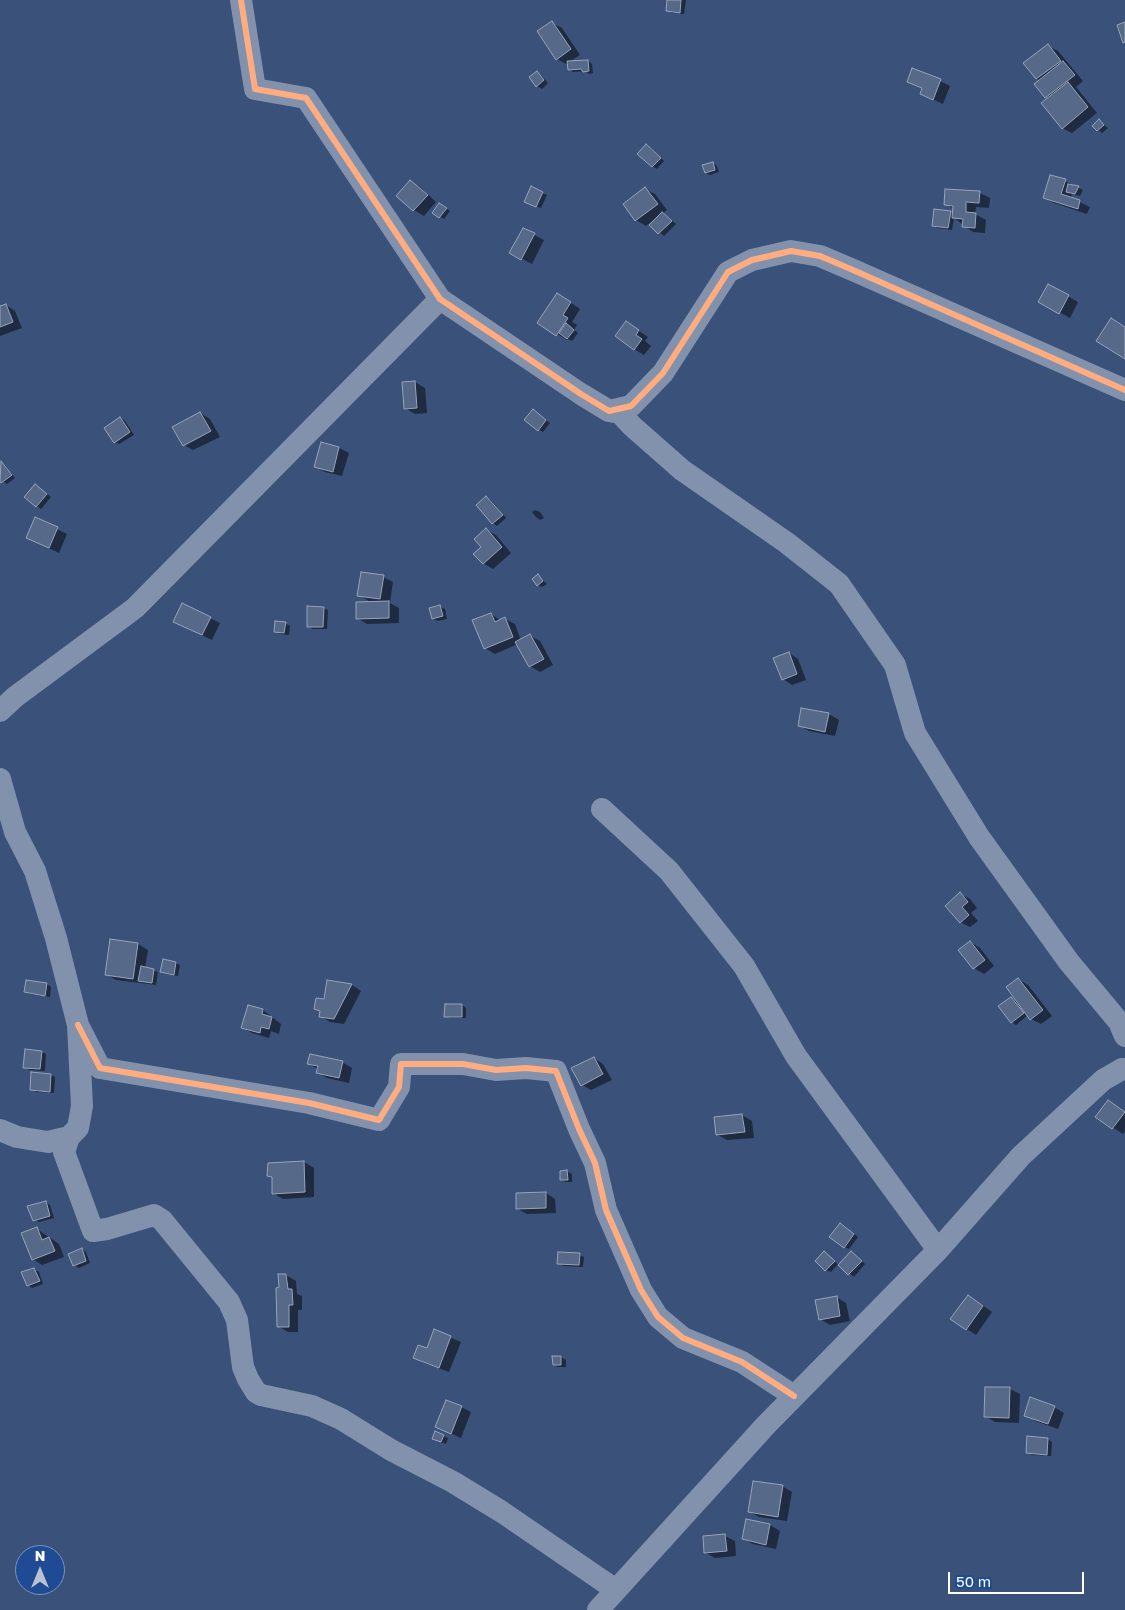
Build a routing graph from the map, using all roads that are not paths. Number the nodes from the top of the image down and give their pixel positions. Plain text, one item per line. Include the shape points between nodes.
1 (242, 0) edge
2 (440, 299) junction
3 (1125, 390) edge
4 (608, 411) junction
5 (0, 711) edge
6 (0, 779) edge
7 (602, 809) dead end
8 (78, 1025) junction
9 (1125, 1036) edge
10 (1125, 1069) edge
11 (0, 1130) edge
12 (69, 1137) junction
13 (938, 1250) junction
14 (794, 1396) junction
15 (616, 1590) junction
16 (598, 1610) edge

1 - 2 street via 255,89 306,98
2 - 4 street
2 - 5 street via 135,608
3 - 4 street via 820,256 791,251 752,260 728,272 663,373 631,406
4 - 9 street via 620,413 682,470 787,543 839,584 895,665 915,733 979,837 1069,962 1119,1022
6 - 8 street via 15,832 35,871
7 - 13 street via 669,871 744,966 796,1056
8 - 12 street via 82,1106 78,1128
8 - 14 street via 100,1068 309,1103 379,1120 399,1087 401,1064 463,1064 496,1070 556,1071 595,1163 606,1210 642,1290 658,1317 684,1338 742,1362
10 - 13 street via 1103,1080 1021,1156
11 - 12 street via 48,1142
12 - 15 street via 64,1152 93,1231 154,1215 162,1220 229,1302 236,1320 243,1367 256,1392 312,1406 341,1418 502,1512
13 - 14 street
14 - 15 street
15 - 16 street

